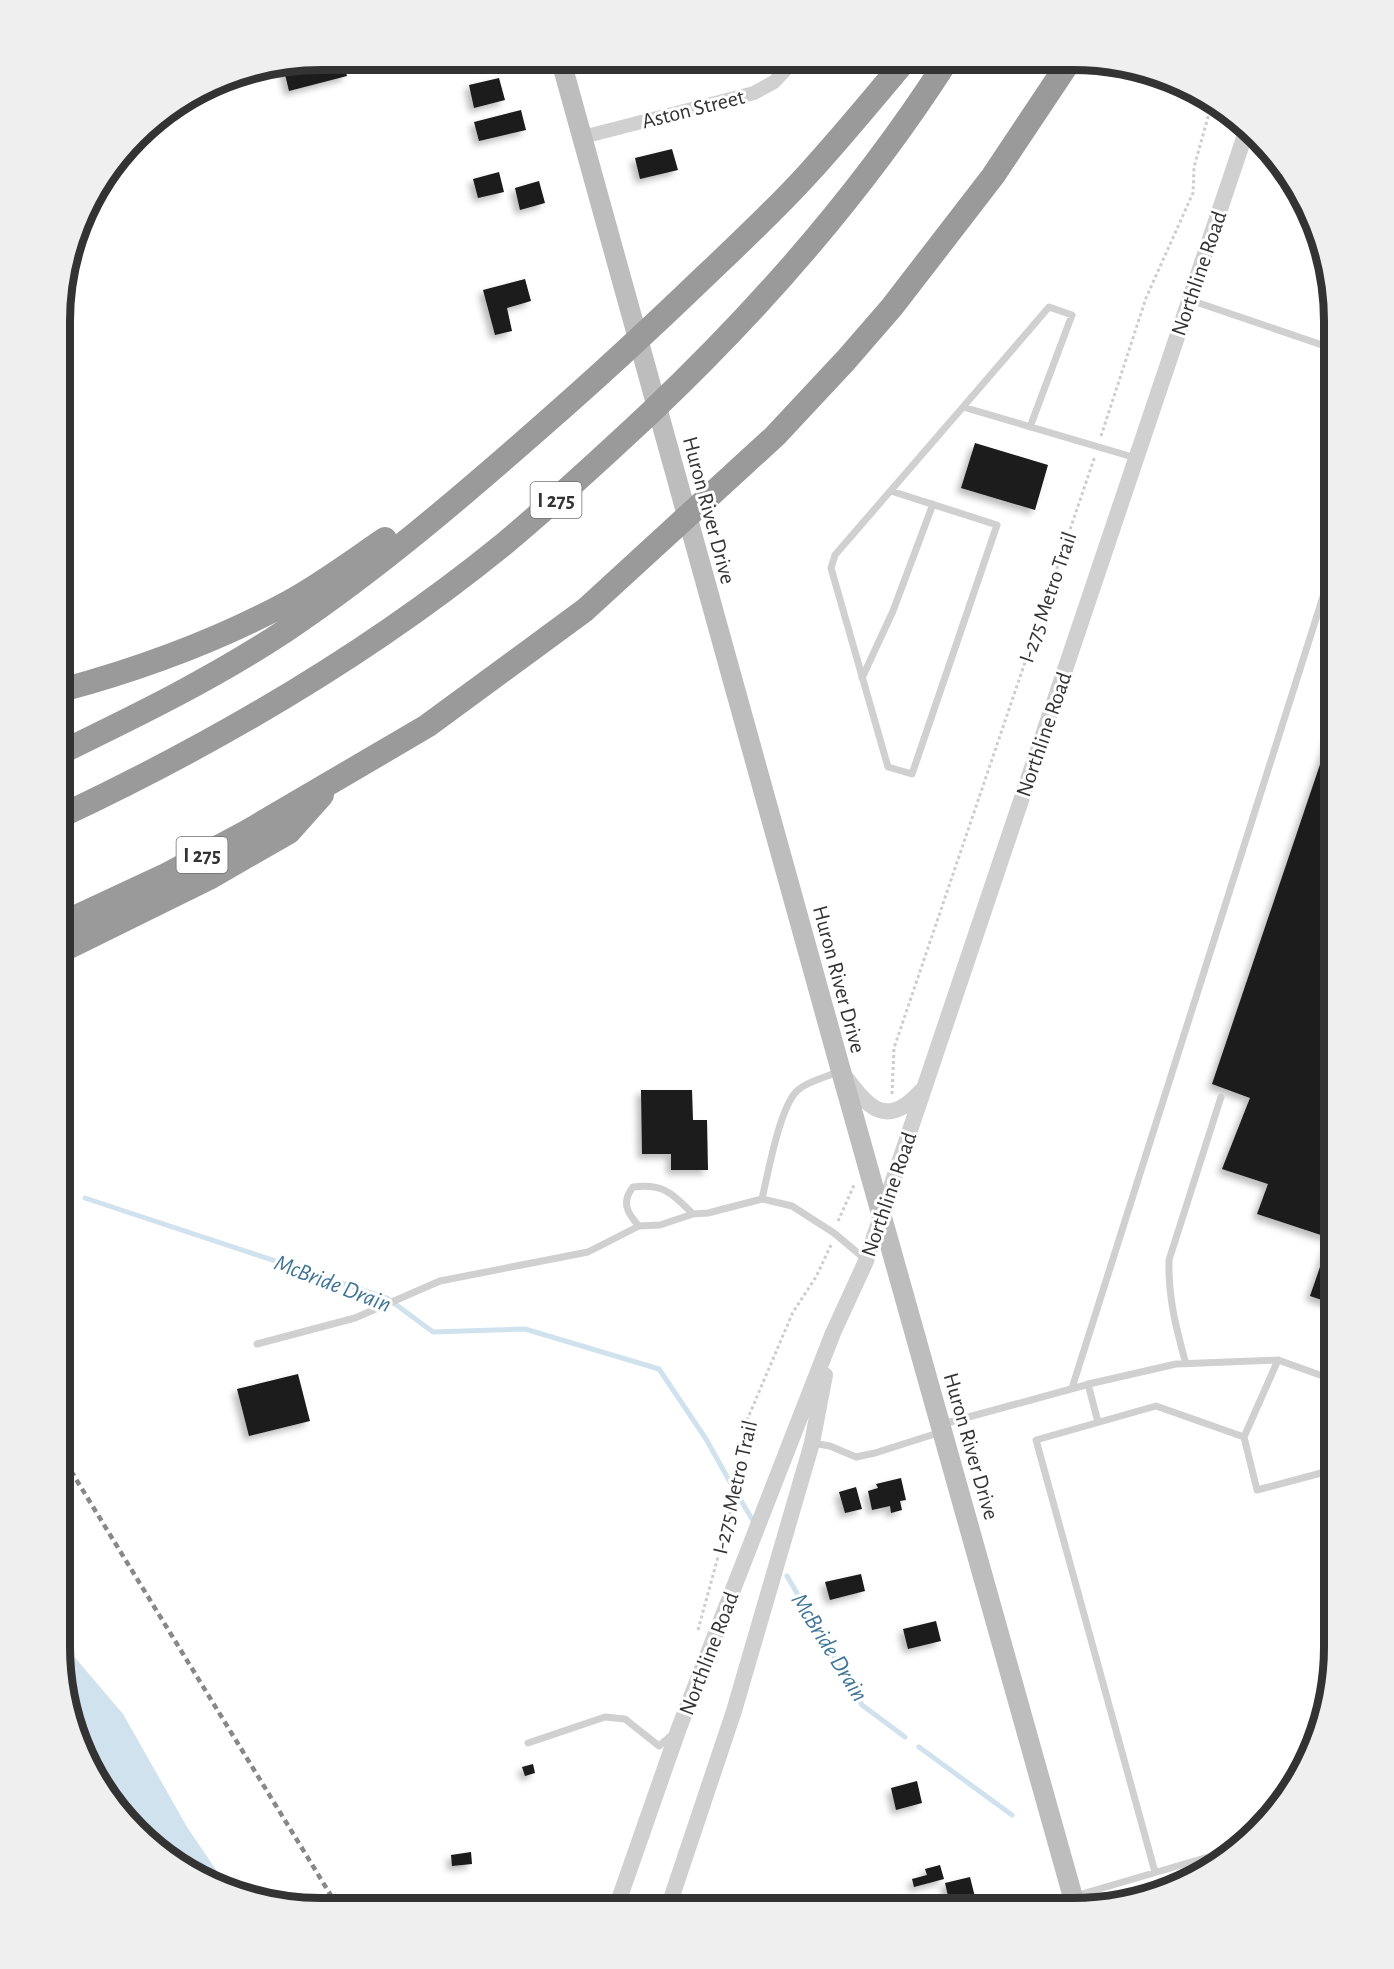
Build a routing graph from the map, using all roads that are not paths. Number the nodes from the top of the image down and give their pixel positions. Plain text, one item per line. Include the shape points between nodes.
1 (564, 70) edge
2 (785, 70) edge
3 (897, 70) edge
4 (940, 70) edge
5 (1064, 70) edge
6 (583, 137) junction
7 (1244, 138) edge
8 (1190, 300) junction
9 (1324, 347) edge
10 (963, 407) junction
11 (1030, 427) junction
12 (533, 434) junction
13 (1136, 458) junction
14 (891, 491) junction
15 (933, 504) junction
16 (1324, 593) edge
17 (862, 678) junction
18 (70, 688) edge
19 (70, 748) edge
20 (339, 778) junction
21 (70, 812) edge
22 (70, 920) edge
23 (70, 947) edge
24 (841, 1071) junction
25 (924, 1088) junction
26 (1221, 1097) dead end
27 (762, 1199) junction
28 (693, 1214) junction
29 (882, 1215) junction
30 (639, 1226) junction
31 (867, 1261) junction
32 (833, 1333) junction
33 (257, 1344) dead end
34 (1278, 1360) junction
35 (1186, 1364) junction
36 (1324, 1376) edge
37 (1088, 1384) junction
38 (1071, 1388) junction
39 (1098, 1422) junction
40 (942, 1428) junction
41 (1244, 1437) junction
42 (812, 1443) junction
43 (1324, 1472) edge
44 (679, 1728) junction
45 (528, 1743) dead end
46 (1213, 1856) edge
47 (1155, 1872) junction
48 (620, 1898) edge
49 (671, 1898) edge
50 (1073, 1898) edge
51 (1085, 1898) edge

1 - 6 main road, Huron River Drive
2 - 6 street, Aston Street via 754,93
3 - 12 highway via 806,177 752,231
4 - 21 highway, I 275 via 887,147 783,277 702,364 576,482 433,598 331,669 191,752
5 - 20 highway, I 275 via 993,176 898,300 775,436 585,610 427,726
6 - 24 main road, Huron River Drive
7 - 8 street, Northline Road
8 - 9 lane
8 - 13 street, Northline Road
10 - 11 lane
10 - 11 lane via 1049,307 1072,315
10 - 14 lane
11 - 13 lane
12 - 18 highway via 496,452 399,530 290,602 152,663
12 - 19 highway via 428,525 284,632 229,666
13 - 25 street, Northline Road
14 - 15 lane
14 - 17 lane via 835,555 831,568
15 - 17 lane via 893,611
15 - 17 lane via 997,525 912,774 888,767
16 - 38 lane
20 - 22 highway, I 275 via 164,876
20 - 23 highway via 289,832 209,878
24 - 25 street via 867,1104 881,1111 906,1106
24 - 27 lane via 795,1092 784,1111
24 - 29 main road, Huron River Drive
25 - 29 street, Northline Road
26 - 35 lane via 1169,1260 1170,1298
27 - 28 lane via 708,1214
27 - 31 lane via 792,1206
28 - 30 lane via 660,1225
28 - 30 lane via 666,1189 650,1184 633,1186 627,1194 627,1206
29 - 31 street, Northline Road
29 - 40 main road, Huron River Drive
30 - 33 lane via 588,1252 440,1281 355,1318
31 - 32 street, Northline Road
32 - 42 street, Northline Road
32 - 44 street, Northline Road
34 - 35 lane
34 - 36 lane
34 - 41 lane
35 - 37 lane
37 - 38 lane
37 - 39 lane
38 - 40 lane
39 - 41 lane via 1156,1406
39 - 47 lane via 1036,1440
40 - 42 lane via 856,1457
40 - 50 main road, Huron River Drive
41 - 43 lane via 1257,1490
42 - 49 street, Northline Road via 734,1711
44 - 45 lane via 660,1746 625,1719 605,1717
44 - 48 street, Northline Road
46 - 47 lane
47 - 51 lane

